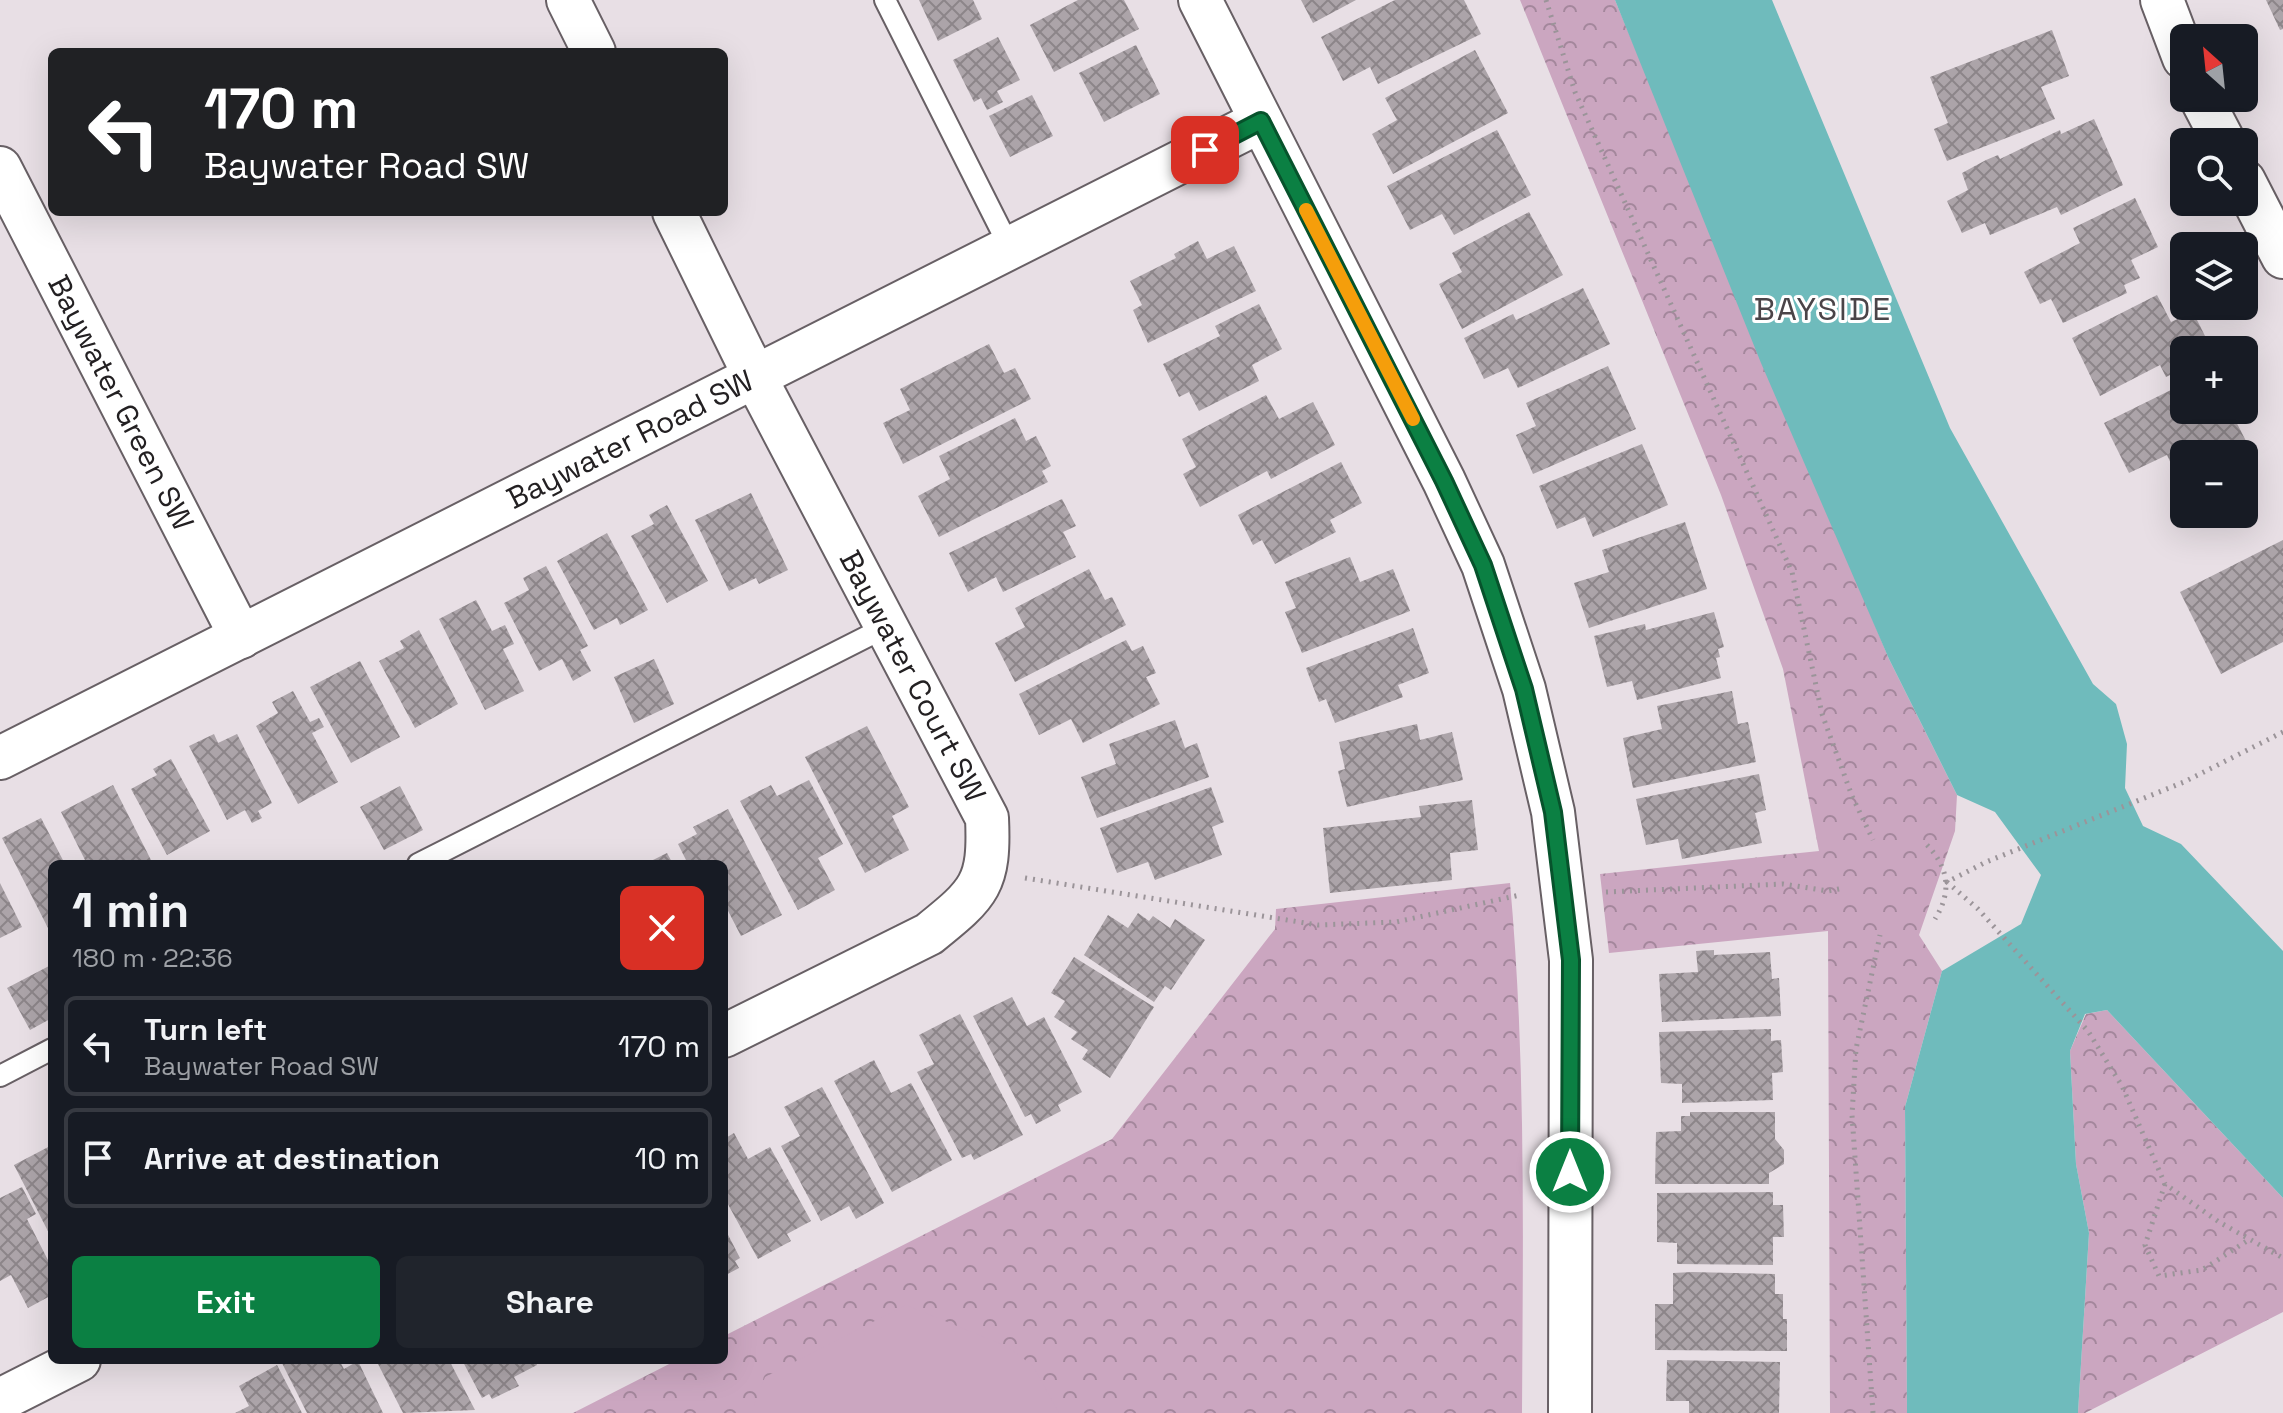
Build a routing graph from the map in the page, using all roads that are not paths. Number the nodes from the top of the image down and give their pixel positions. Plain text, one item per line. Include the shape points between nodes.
1 (568, 0) edge
2 (885, 0) edge
3 (1200, 0) edge
4 (2162, 0) edge
5 (2171, 24) edge
6 (592, 48) edge
7 (1261, 121) junction
8 (0, 168) edge
9 (2258, 208) edge
10 (676, 216) edge
11 (1010, 248) junction
12 (2283, 257) edge
13 (755, 377) junction
14 (886, 627) junction
15 (241, 637) junction
16 (0, 758) edge
17 (426, 860) edge
18 (728, 1034) edge
19 (48, 1051) edge
20 (0, 1076) edge
21 (71, 1364) edge
22 (0, 1400) edge
23 (1570, 1413) edge

1 - 6 street
2 - 11 lane
3 - 7 street
4 - 5 street
7 - 11 street, Baywater Road SW
7 - 23 street via 1483,565 1524,689 1553,812 1571,960
8 - 15 street, Baywater Green SW
9 - 12 street
10 - 13 street, Baywater Court SW
11 - 13 street, Baywater Road SW
13 - 14 street, Baywater Court SW
13 - 15 street, Baywater Road SW
14 - 17 lane
14 - 18 street, Baywater Court SW via 987,818 981,885 929,934
15 - 16 street, Baywater Road SW
19 - 20 lane
21 - 22 street

